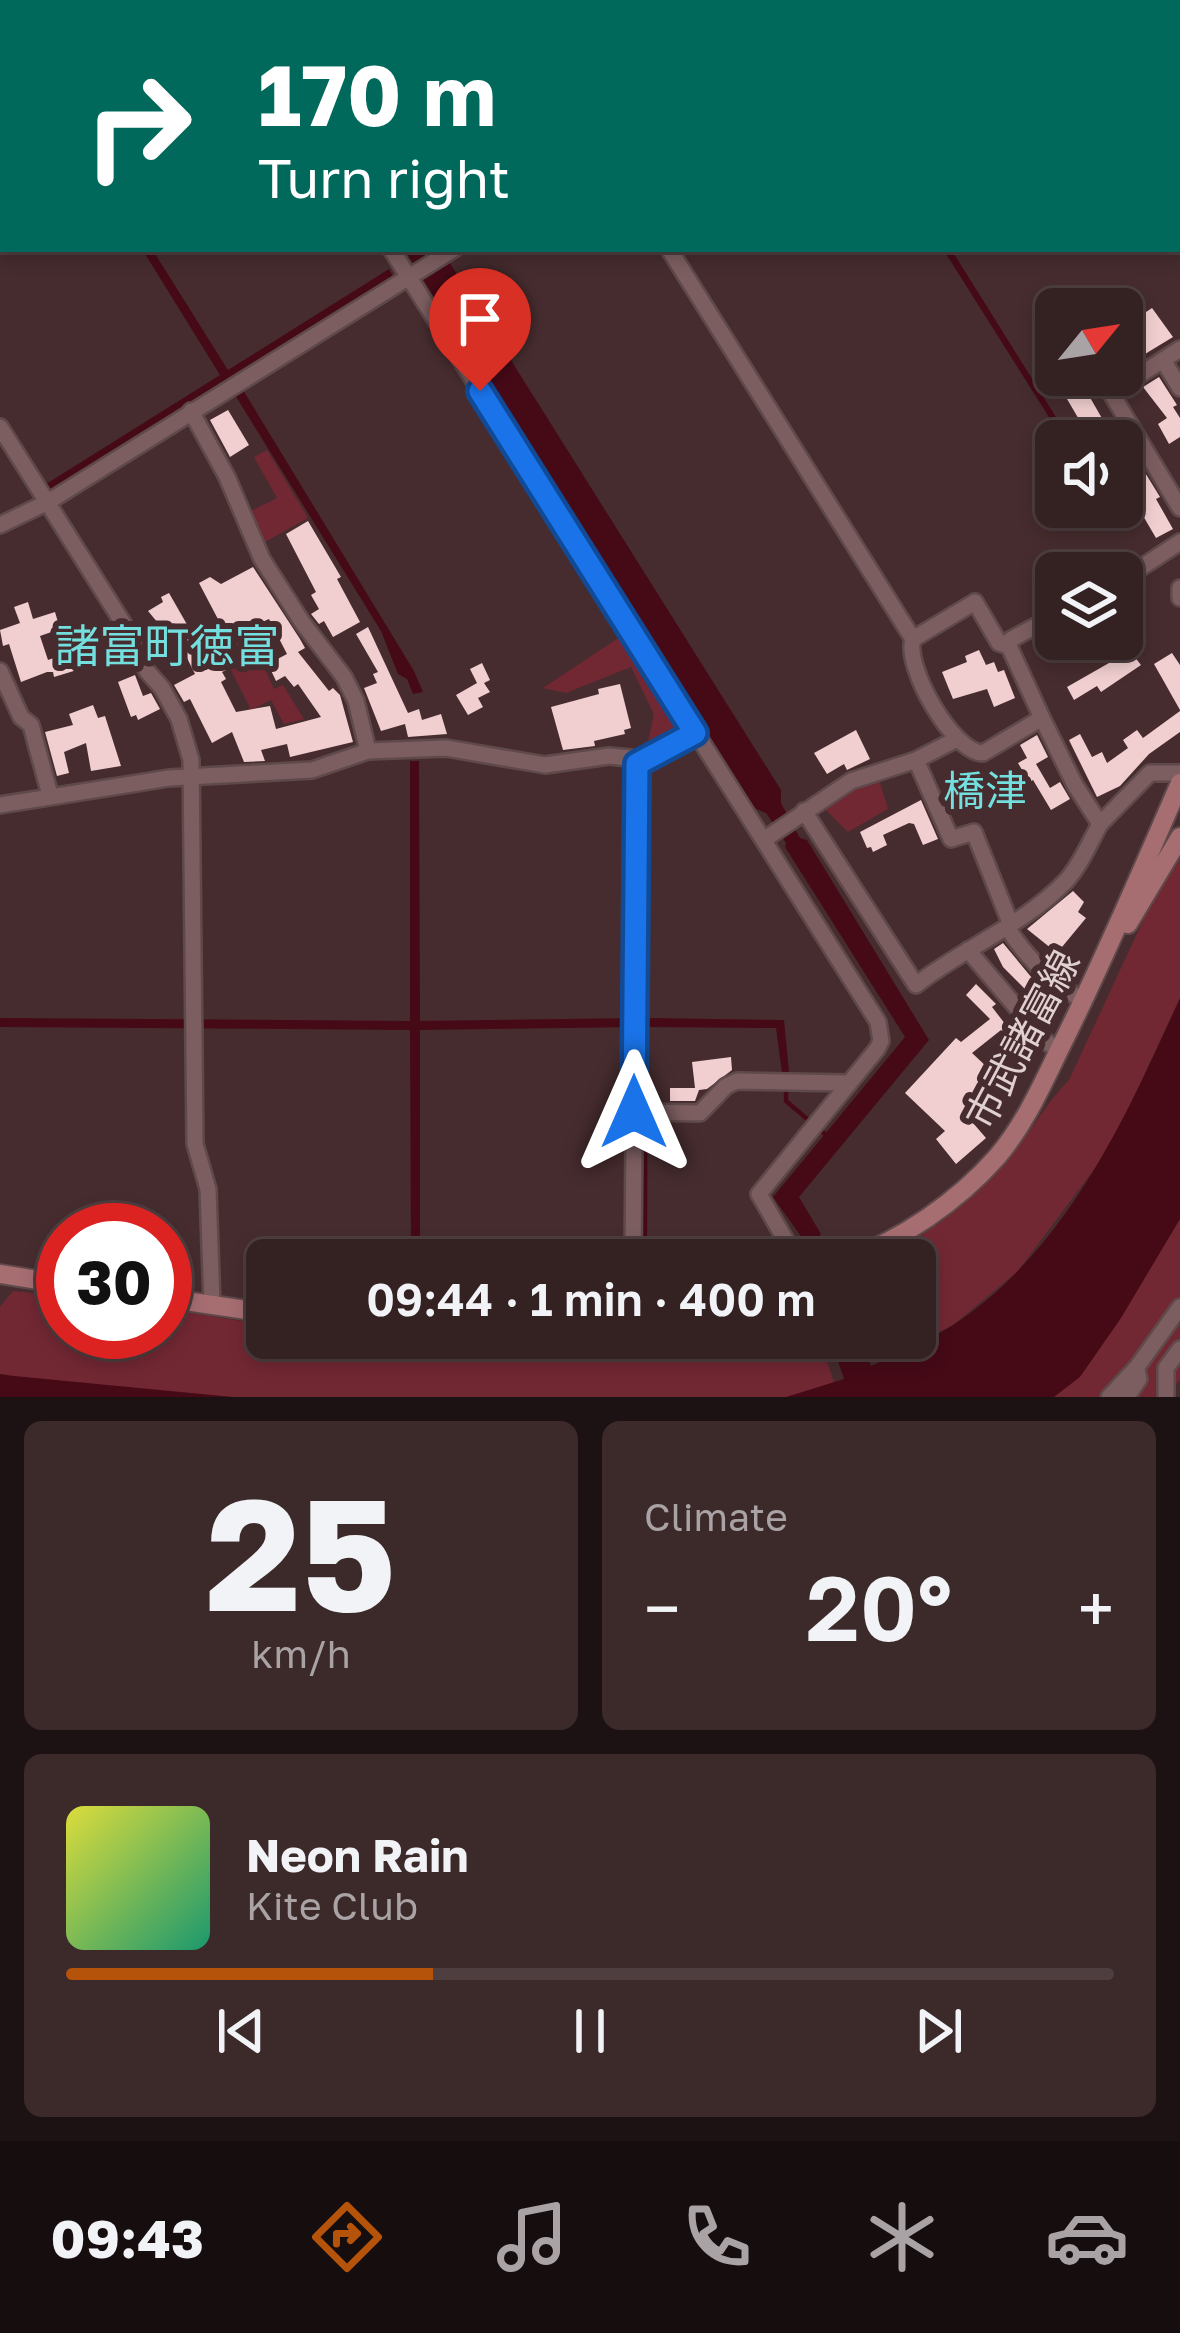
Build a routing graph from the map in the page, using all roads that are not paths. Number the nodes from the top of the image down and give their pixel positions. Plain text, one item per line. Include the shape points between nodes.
1 (393, 252) edge
2 (449, 252) edge
3 (671, 252) edge
4 (412, 275) junction
5 (1180, 350) edge
6 (1163, 360) junction
7 (1180, 388) edge
8 (191, 411) junction
9 (0, 427) edge
10 (48, 502) junction
11 (1180, 508) edge
12 (0, 525) edge
13 (1180, 542) edge
14 (1143, 566) edge
15 (1180, 588) edge
16 (1180, 598) edge
17 (1035, 626) edge
18 (913, 639) junction
19 (1009, 646) junction
20 (0, 671) edge
21 (1042, 718) junction
22 (695, 733) junction
23 (955, 740) junction
24 (368, 752) junction
25 (916, 760) junction
26 (637, 764) junction
27 (1180, 773) edge
28 (193, 780) junction
29 (1180, 783) edge
30 (50, 795) junction
31 (0, 805) edge
32 (802, 813) junction
33 (1100, 824) junction
34 (769, 836) junction
35 (1180, 837) edge
36 (1009, 926) junction
37 (968, 950) junction
38 (1100, 969) junction
39 (1084, 1000) junction
40 (1058, 1051) junction
41 (849, 1083) junction
42 (640, 1112) junction
43 (634, 1239) edge
44 (785, 1239) edge
45 (891, 1239) edge
46 (0, 1274) edge
47 (36, 1280) edge
48 (192, 1302) edge
49 (212, 1305) junction
50 (1180, 1307) edge
51 (246, 1310) edge
52 (1180, 1349) edge
53 (1137, 1367) junction
54 (1109, 1397) edge
55 (1127, 1397) edge
56 (1166, 1397) edge

1 - 4 street
2 - 4 street
3 - 18 street
4 - 8 street
4 - 22 street
5 - 6 street
6 - 7 street
6 - 11 street via 1112,392
8 - 10 street
8 - 24 street via 262,559 344,677
9 - 10 street
10 - 12 street
10 - 28 street via 179,719
13 - 14 street
15 - 16 street
17 - 19 street
18 - 19 street via 975,602 999,643
18 - 23 street via 913,663
19 - 21 street
20 - 30 street via 31,725
21 - 23 street via 983,753
21 - 33 street
22 - 26 street
22 - 34 street
23 - 25 street
24 - 26 street via 446,748 545,765 608,756
24 - 28 street via 312,770
25 - 32 street via 851,781
25 - 36 street via 951,838 974,832
26 - 42 street
27 - 33 street via 1150,773
28 - 30 street
28 - 49 street via 195,1144 208,1189
29 - 38 main road, 市武諸富線
30 - 31 street
32 - 34 street
32 - 37 street via 916,985
33 - 36 street via 1068,880
34 - 41 street via 878,1022 881,1041
35 - 38 main road
36 - 37 street
36 - 39 street via 1055,984
37 - 40 street
38 - 39 main road, 市武諸富線
39 - 40 main road, 市武諸富線
40 - 45 main road, 市武諸富線 via 997,1156 947,1204
41 - 42 street via 737,1082 700,1113
41 - 44 street via 759,1194
42 - 43 street
46 - 47 main road
48 - 49 main road
49 - 51 main road
50 - 53 street
52 - 56 street via 1166,1368
53 - 54 street
53 - 55 street

